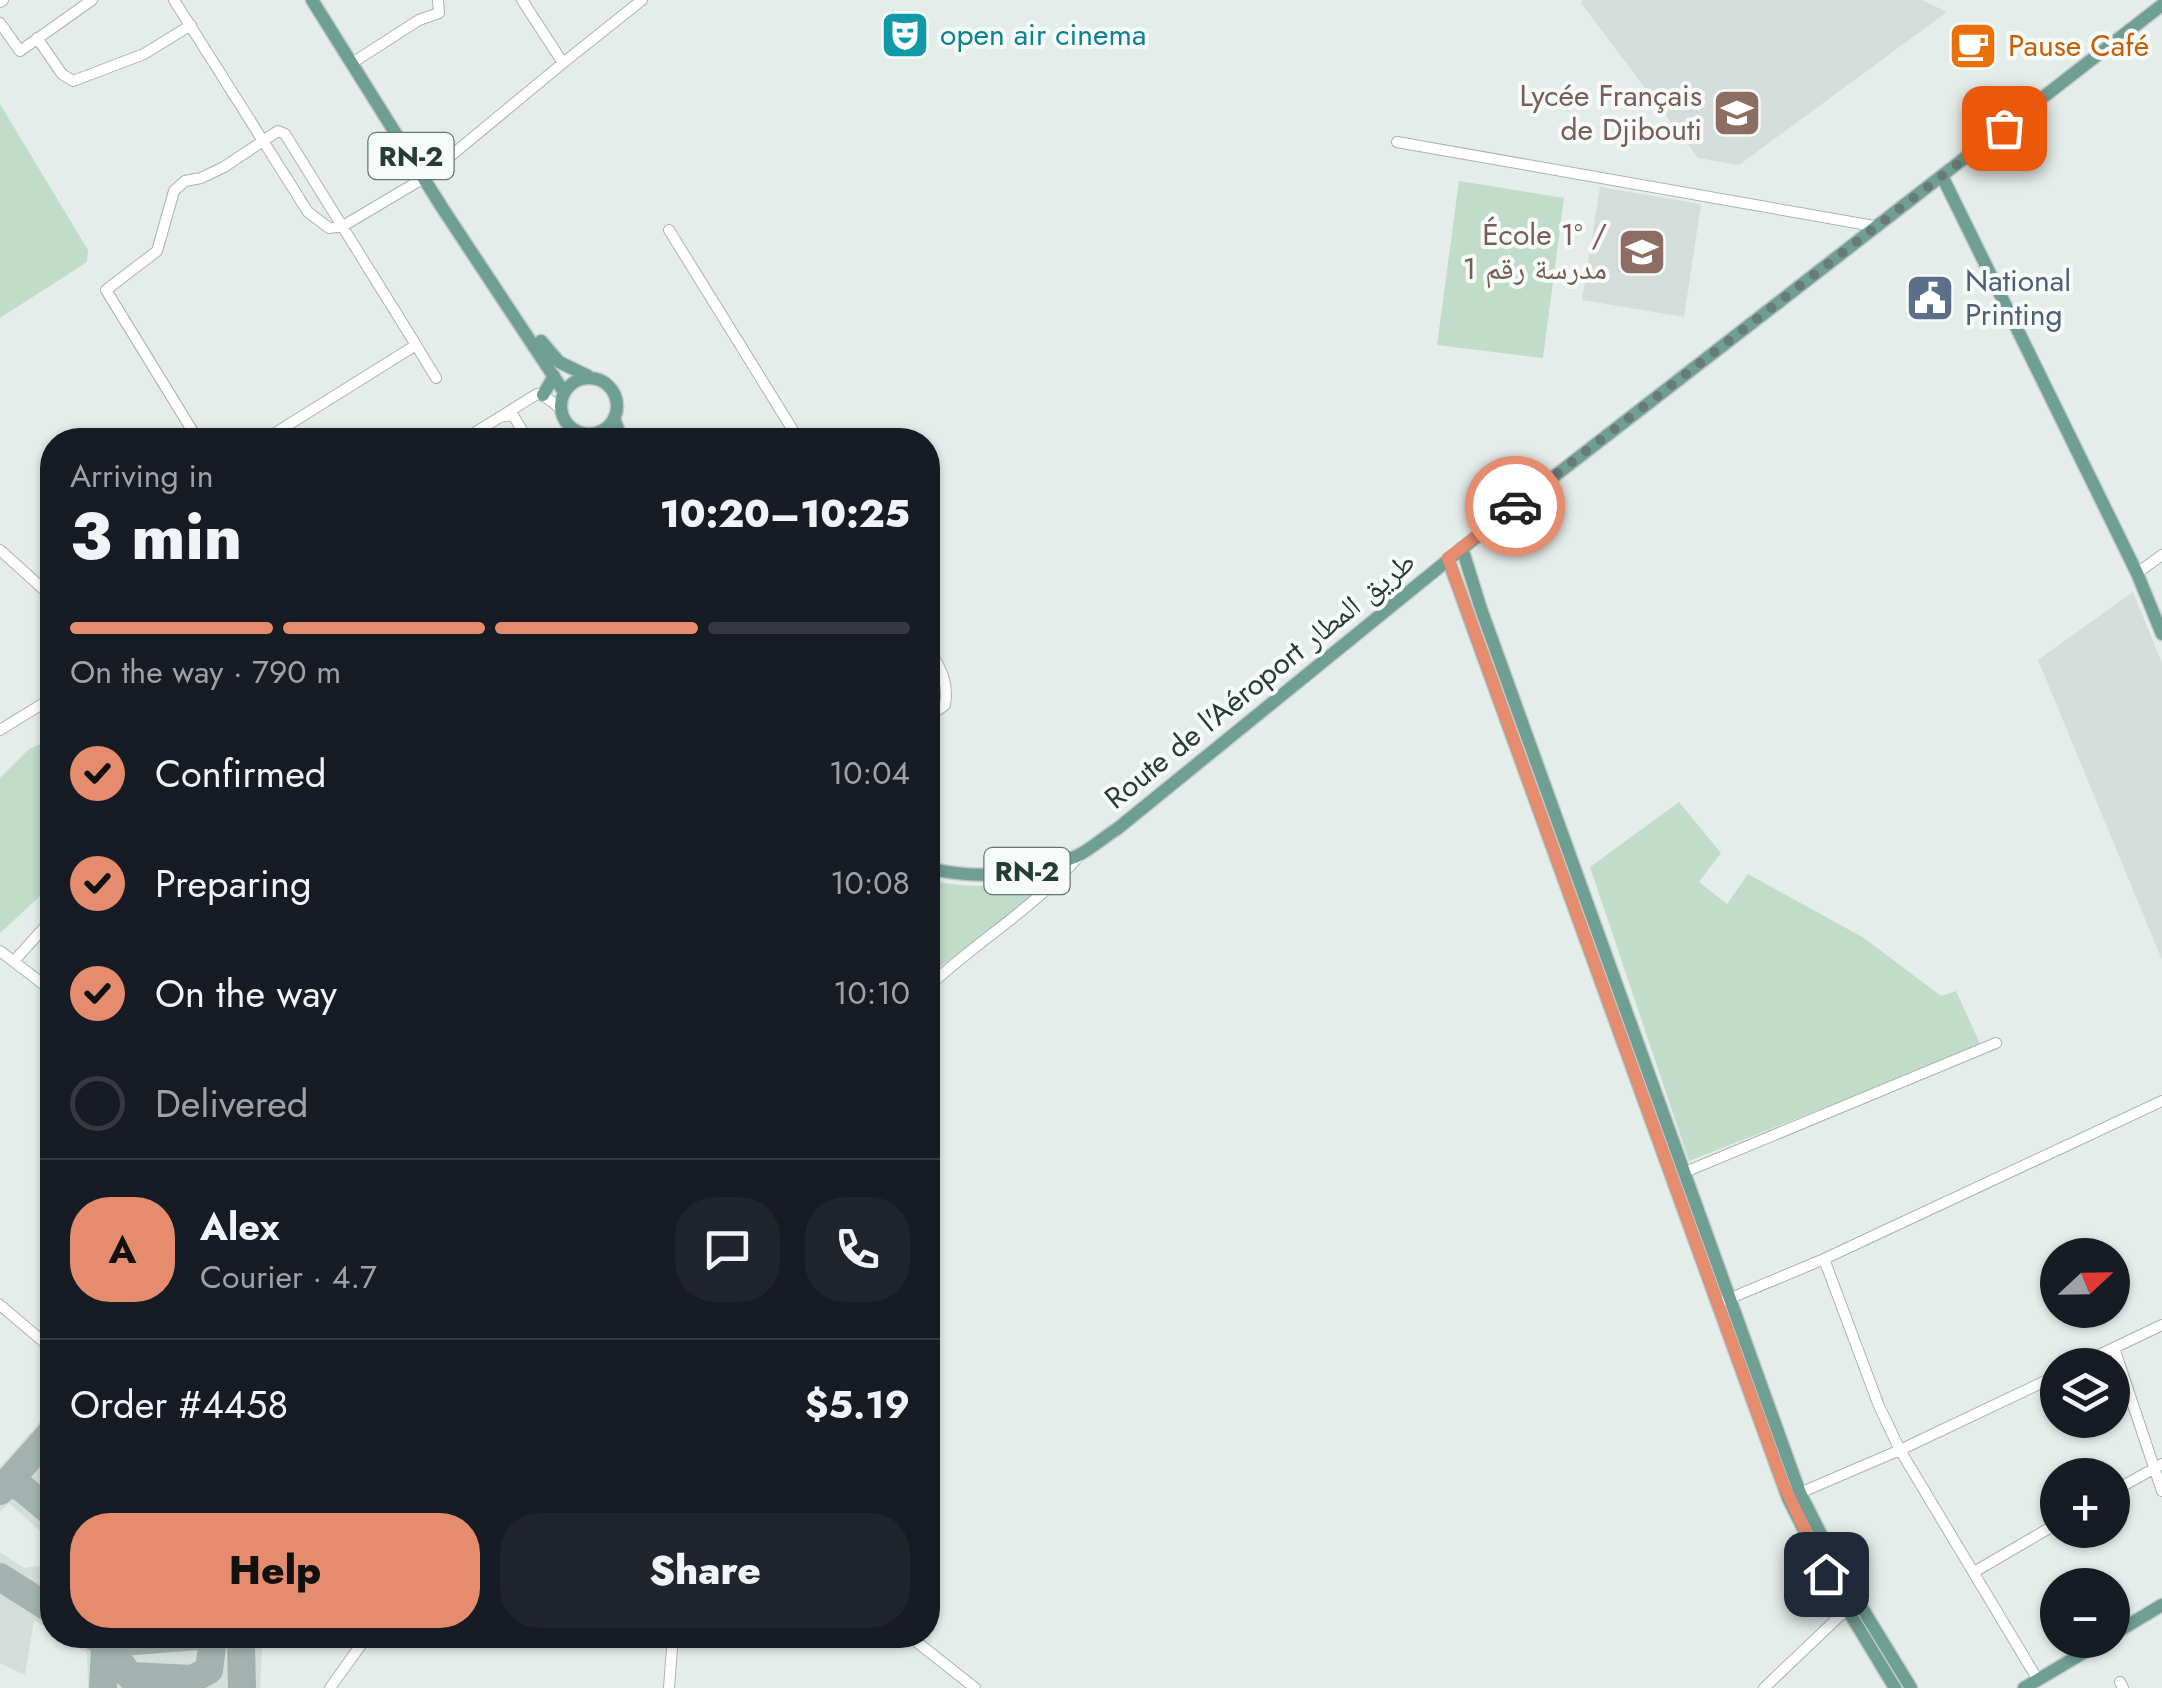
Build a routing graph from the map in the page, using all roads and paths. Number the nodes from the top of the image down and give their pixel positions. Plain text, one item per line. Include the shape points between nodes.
1 (92, 0) edge
2 (174, 0) edge
3 (312, 0) edge
4 (438, 0) edge
5 (522, 0) edge
6 (615, 0) edge
7 (642, 0) edge
8 (2162, 5) edge
9 (624, 14) junction
10 (0, 23) edge
11 (191, 25) junction
12 (37, 38) junction
13 (562, 62) junction
14 (352, 63) junction
15 (262, 140) junction
16 (1397, 142) dead end
17 (1942, 176) junction
18 (424, 178) junction
19 (343, 226) junction
20 (1874, 226) junction
21 (669, 230) dead end
22 (512, 310) junction
23 (416, 345) junction
24 (554, 376) junction
25 (436, 378) dead end
26 (590, 378) junction
27 (564, 392) junction
28 (543, 394) junction
29 (560, 408) junction
30 (499, 418) junction
31 (614, 418) junction
32 (191, 428) edge
33 (283, 428) edge
34 (483, 428) edge
35 (514, 428) edge
36 (520, 428) edge
37 (570, 428) edge
38 (606, 428) edge
39 (618, 428) edge
40 (792, 428) edge
41 (1462, 548) junction
42 (0, 550) edge
43 (2162, 555) edge
44 (1448, 558) junction
45 (2136, 573) junction
46 (40, 586) edge
47 (2162, 634) edge
48 (940, 666) edge
49 (40, 705) edge
50 (940, 709) edge
51 (0, 730) edge
52 (1080, 855) junction
53 (940, 871) edge
54 (1574, 886) junction
55 (40, 932) edge
56 (0, 951) edge
57 (14, 960) junction
58 (940, 975) edge
59 (40, 981) edge
60 (1996, 1042) dead end
61 (2162, 1101) edge
62 (1684, 1172) junction
63 (1824, 1258) junction
64 (1724, 1300) junction
65 (0, 1305) edge
66 (2162, 1326) edge
67 (40, 1339) edge
68 (2114, 1348) edge
69 (2040, 1384) edge
70 (2130, 1391) edge
71 (1900, 1450) junction
72 (2158, 1466) edge
73 (2130, 1482) edge
74 (2162, 1491) edge
75 (1794, 1495) junction
76 (2040, 1534) edge
77 (1974, 1572) junction
78 (2162, 1605) edge
79 (1847, 1609) junction
80 (2130, 1625) edge
81 (359, 1648) edge
82 (672, 1648) edge
83 (924, 1648) edge
84 (2075, 1658) edge
85 (2038, 1680) junction
86 (330, 1688) edge
87 (669, 1688) edge
88 (975, 1688) edge
89 (1764, 1688) edge
90 (1896, 1688) edge
91 (1911, 1688) edge
92 (2024, 1688) edge

1 - 12 street
2 - 11 street
3 - 14 main road, RN-2
4 - 14 street via 440,13
5 - 13 street
6 - 9 street
7 - 9 street
8 - 17 main road, Route de l'Aéroport طريق المطار / RN-2
9 - 13 street
10 - 12 street via 20,51
11 - 12 street via 144,54 73,82
11 - 15 street
13 - 18 street
14 - 18 main road, RN-2
15 - 19 street via 308,212 329,228
15 - 19 street via 278,130 285,134
15 - 32 street via 174,191 157,250 106,290
16 - 20 street
17 - 20 main road, Route de l'Aéroport طريق المطار / RN-2
17 - 45 main road
18 - 19 street
18 - 22 main road, RN-2
19 - 23 street
20 - 41 main road, Route de l'Aéroport طريق المطار / RN-2
21 - 40 street
22 - 24 main road, RN-2
22 - 26 main road, RN-2 via 560,362
23 - 25 street
23 - 33 street
24 - 27 main road, RN-2
24 - 28 main road
26 - 27 main road
26 - 31 main road, RN-2 via 612,390
27 - 29 main road
28 - 29 street
28 - 30 street
29 - 37 main road
30 - 34 street
30 - 35 street
30 - 36 street via 508,414
31 - 38 main road
31 - 39 main road, RN-2
41 - 44 main road, Route de l'Aéroport طريق المطار / RN-2
41 - 54 main road
42 - 46 street
43 - 45 street
44 - 52 main road, Route de l'Aéroport طريق المطار / RN-2
44 - 54 main road
45 - 47 main road
48 - 50 street via 948,689
49 - 51 street
52 - 53 main road, Route de l'Aéroport طريق المطار / RN-2 via 1008,874
52 - 58 street
54 - 62 main road
54 - 64 main road
55 - 57 street
56 - 57 street
57 - 59 street
60 - 62 street
61 - 63 street
62 - 64 main road
63 - 64 street
63 - 71 street
64 - 75 main road
65 - 67 street
66 - 68 street
69 - 71 street
70 - 72 street
71 - 75 street
71 - 77 street
72 - 73 street
72 - 74 street
75 - 79 main road via 1812,1549
75 - 91 main road
76 - 77 street
77 - 85 street
78 - 80 main road
79 - 89 street
79 - 90 main road
81 - 86 street
82 - 87 street
83 - 88 street
84 - 85 main road
85 - 92 main road

